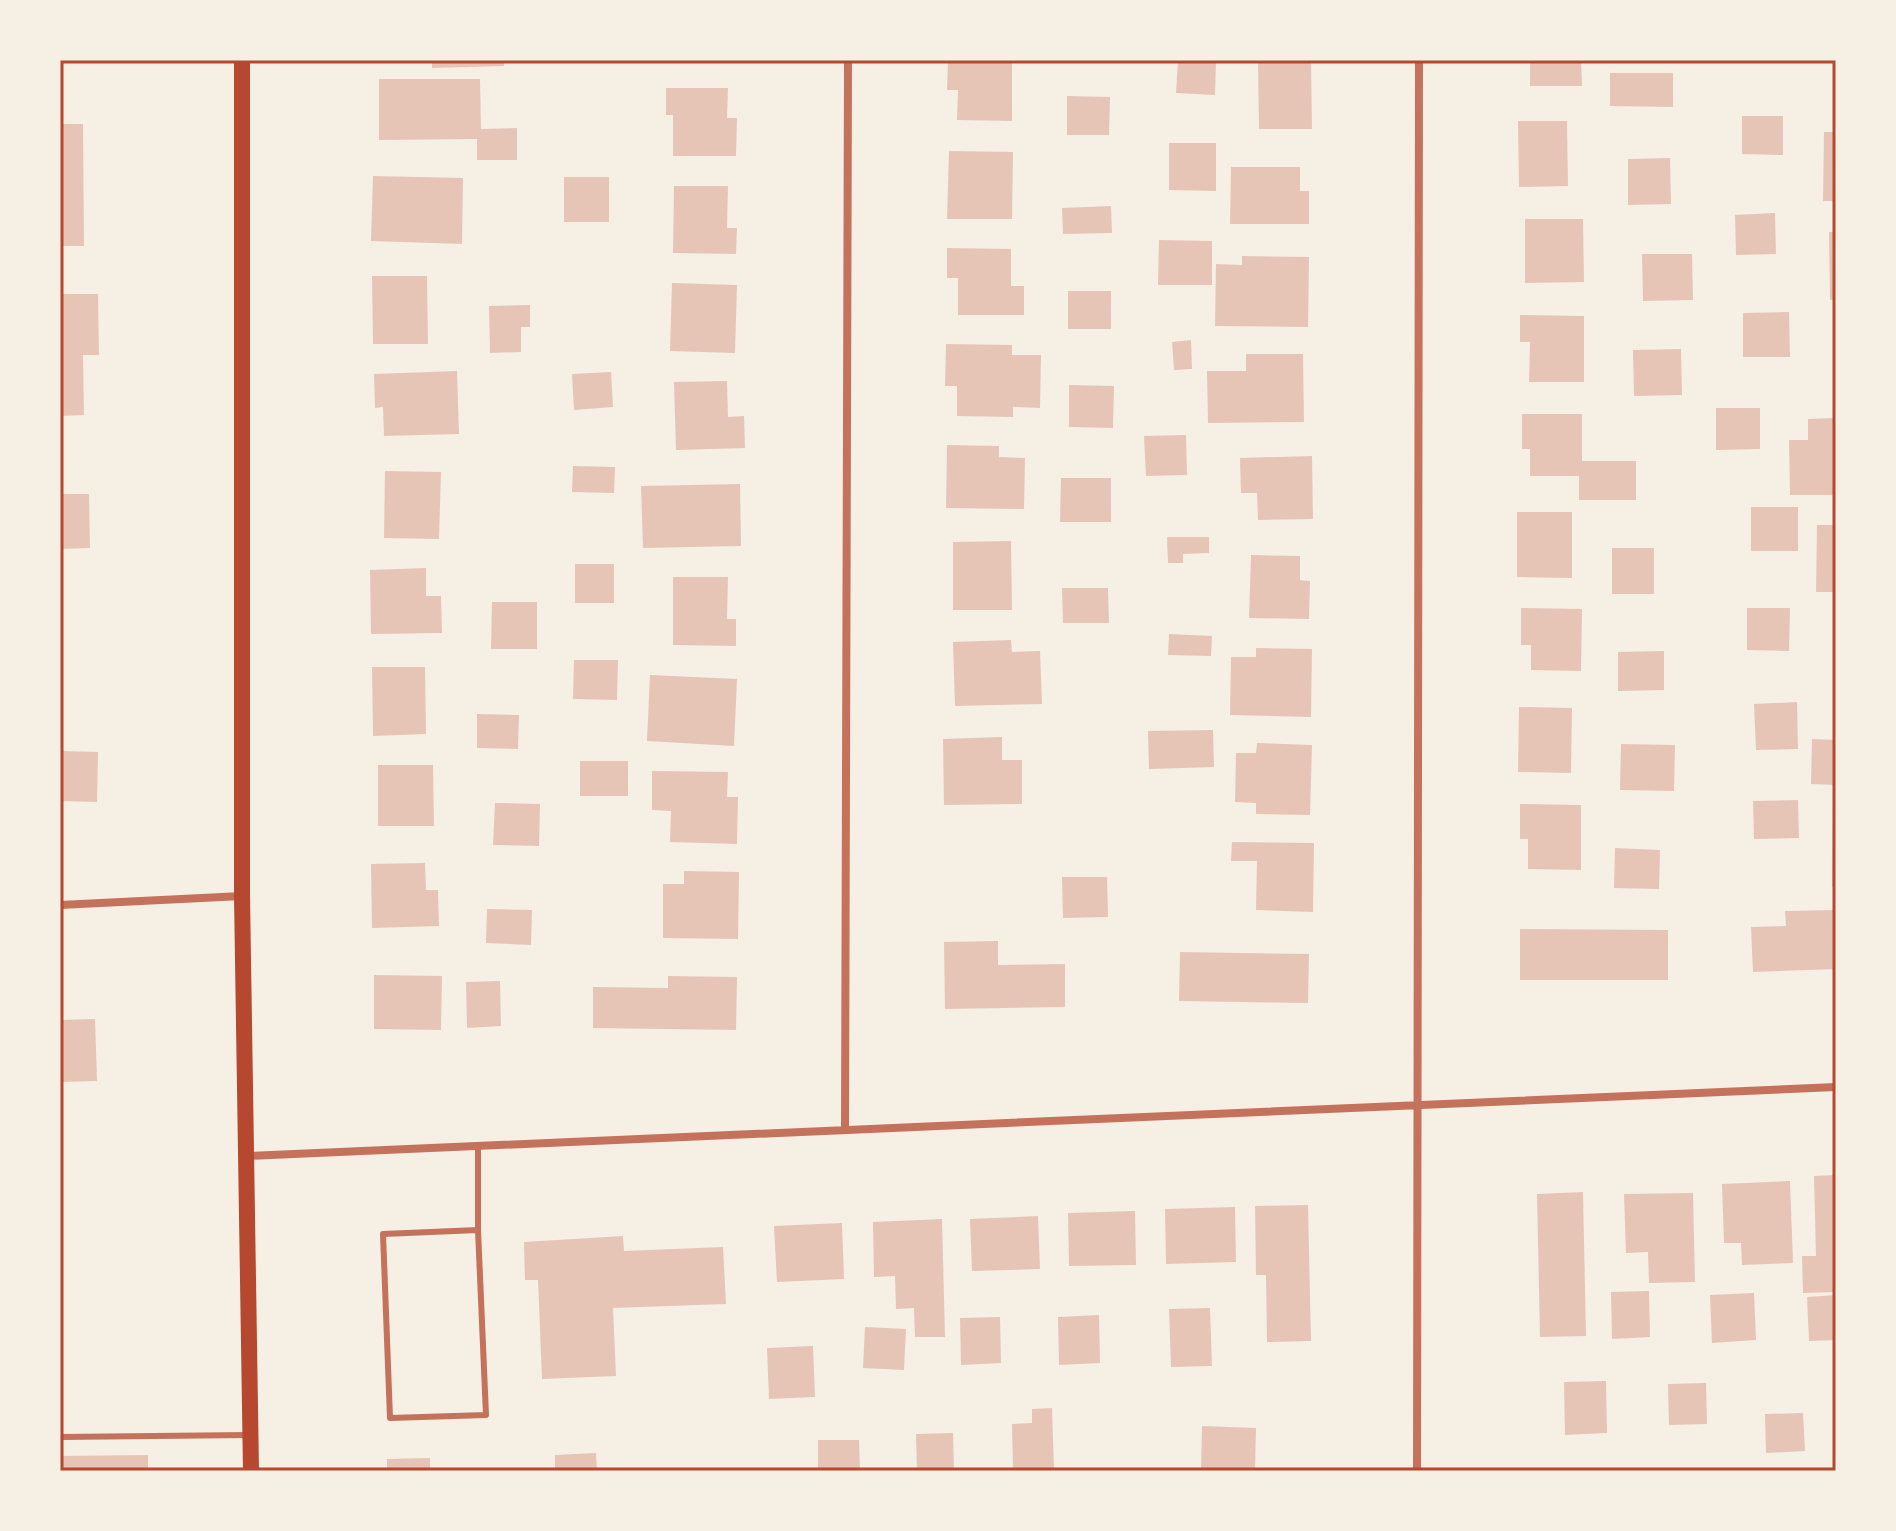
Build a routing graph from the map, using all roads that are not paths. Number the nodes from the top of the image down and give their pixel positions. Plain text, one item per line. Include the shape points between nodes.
1 (242, 60) edge
2 (848, 60) edge
3 (1419, 60) edge
4 (242, 896) junction
5 (60, 905) edge
6 (1836, 1087) edge
7 (1417, 1105) junction
8 (845, 1129) junction
9 (478, 1146) junction
10 (246, 1156) junction
11 (478, 1230) junction
12 (250, 1435) junction
13 (60, 1437) edge
14 (251, 1471) edge
15 (1417, 1471) edge

1 - 4 main road
2 - 8 street
3 - 7 street
4 - 5 street
4 - 10 main road
6 - 7 street
7 - 8 street
7 - 15 street
8 - 9 street
9 - 10 street
9 - 11 lane
10 - 12 main road
11 - 11 lane via 486,1415 390,1418 383,1234
12 - 13 lane
12 - 14 main road

